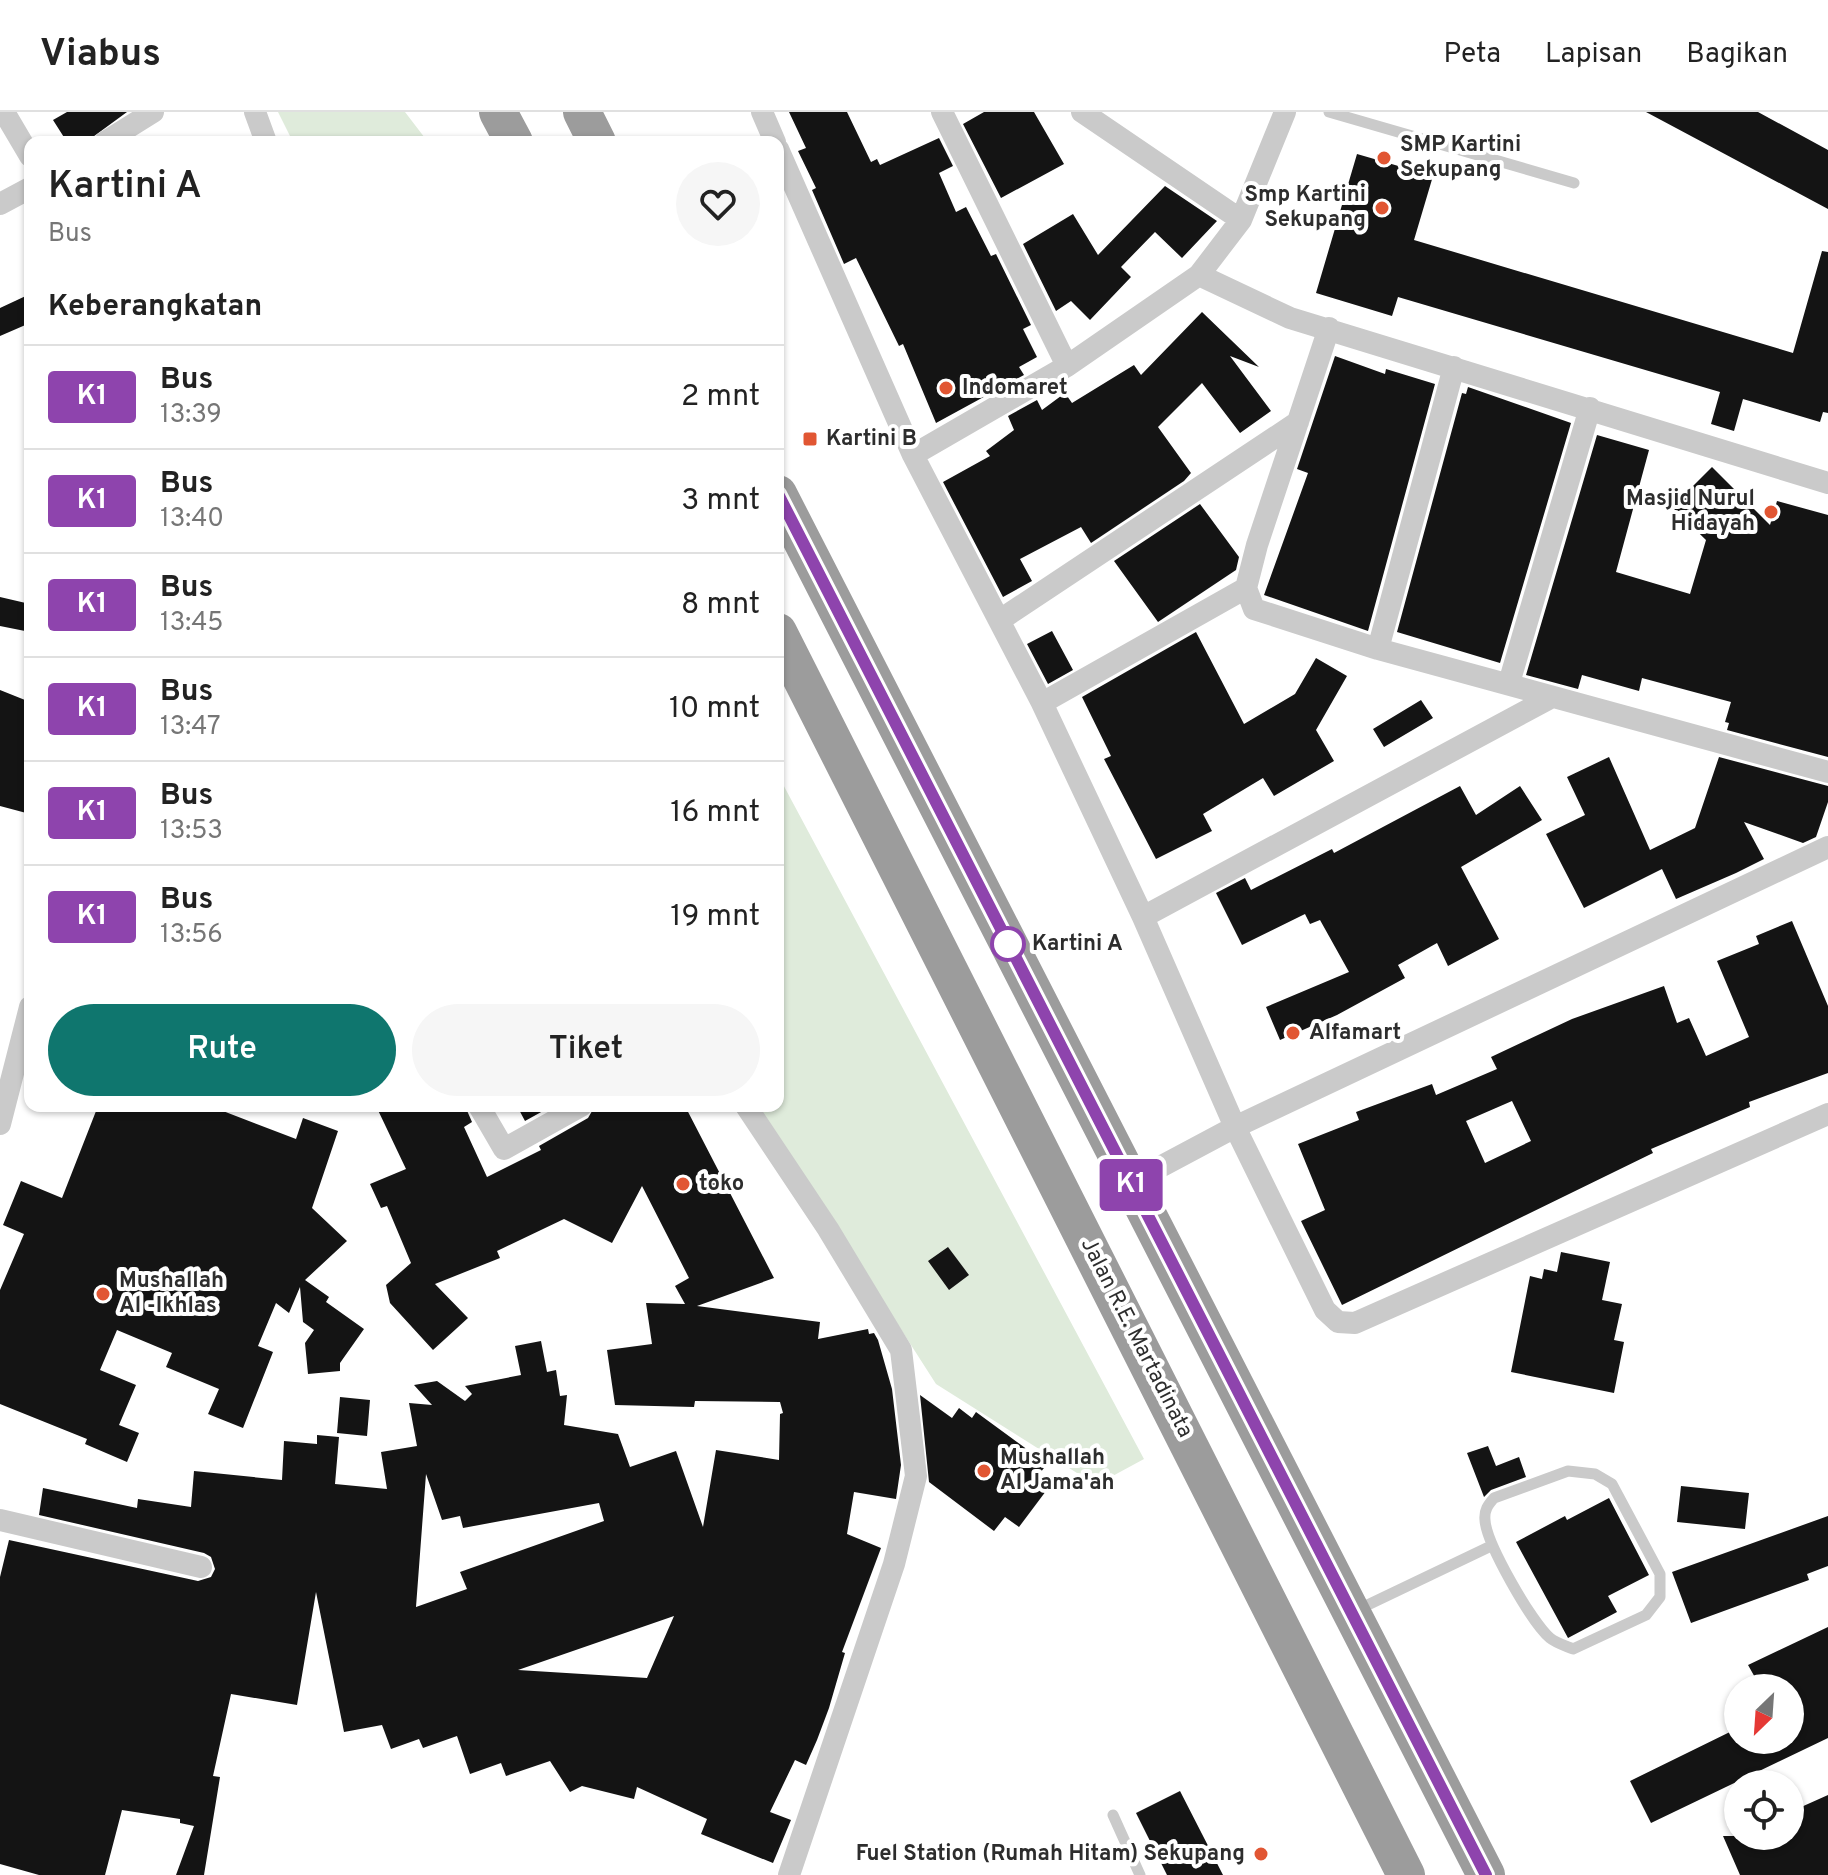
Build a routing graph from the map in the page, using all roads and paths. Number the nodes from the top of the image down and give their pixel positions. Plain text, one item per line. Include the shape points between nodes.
1 (4, 112) edge
2 (153, 112) edge
3 (255, 112) edge
4 (498, 112) edge
5 (582, 112) edge
6 (762, 112) edge
7 (942, 112) edge
8 (1082, 112) edge
9 (1285, 112) edge
10 (1329, 112) edge
11 (115, 136) edge
12 (263, 136) edge
13 (511, 136) edge
14 (594, 136) edge
15 (772, 136) edge
16 (24, 146) edge
17 (784, 163) edge
18 (1574, 183) dead end
19 (24, 191) edge
20 (0, 204) edge
21 (1241, 220) junction
22 (1199, 275) junction
23 (1329, 328) junction
24 (1067, 366) junction
25 (1454, 367) junction
26 (1590, 408) junction
27 (1298, 422) junction
28 (913, 455) junction
29 (1828, 483) edge
30 (784, 506) edge
31 (1246, 588) junction
32 (1000, 620) junction
33 (784, 643) edge
34 (1378, 649) junction
35 (872, 677) junction
36 (1509, 683) junction
37 (1552, 697) junction
38 (1042, 703) junction
39 (818, 706) junction
40 (1828, 772) edge
41 (1827, 851) edge
42 (1143, 917) junction
43 (24, 1026) edge
44 (3, 1094) edge
45 (482, 1112) edge
46 (570, 1112) edge
47 (750, 1112) edge
48 (1828, 1114) edge
49 (0, 1124) edge
50 (1235, 1127) junction
51 (1130, 1183) junction
52 (0, 1520) edge
53 (1491, 1546) junction
54 (201, 1567) dead end
55 (1351, 1613) junction
56 (1113, 1815) dead end
57 (789, 1875) edge
58 (1140, 1875) edge
59 (1406, 1875) edge
60 (1486, 1875) edge

1 - 16 street
2 - 11 street
3 - 12 street
4 - 13 highway
5 - 14 highway
6 - 15 street
7 - 24 street
8 - 21 street
9 - 21 street
10 - 18 lane
17 - 28 street
19 - 20 street
21 - 22 street
22 - 23 street via 1290,318
22 - 24 street
23 - 25 street
23 - 27 street
24 - 28 street
25 - 26 street
25 - 34 street
26 - 29 street
26 - 36 street
27 - 31 street
27 - 32 street
28 - 32 street
30 - 35 highway
31 - 34 street via 1254,609
31 - 38 street
32 - 38 street
33 - 39 highway, Jalan R.E. Martadinata
34 - 36 street
35 - 39 highway
35 - 51 highway
36 - 37 street
37 - 40 street
37 - 42 street
38 - 42 street
39 - 59 highway, Jalan R.E. Martadinata
41 - 50 street
42 - 50 street
43 - 44 street
44 - 49 street
45 - 46 street via 504,1149
47 - 57 street via 901,1350 916,1476 894,1564
48 - 50 street via 1355,1323 1338,1322 1325,1310
50 - 51 street
51 - 55 highway
52 - 54 street
53 - 53 lane via 1551,1639 1573,1649 1646,1615 1660,1597 1660,1574 1612,1484 1595,1474 1568,1471 1494,1498 1485,1519
53 - 55 lane
55 - 60 highway
56 - 58 lane

